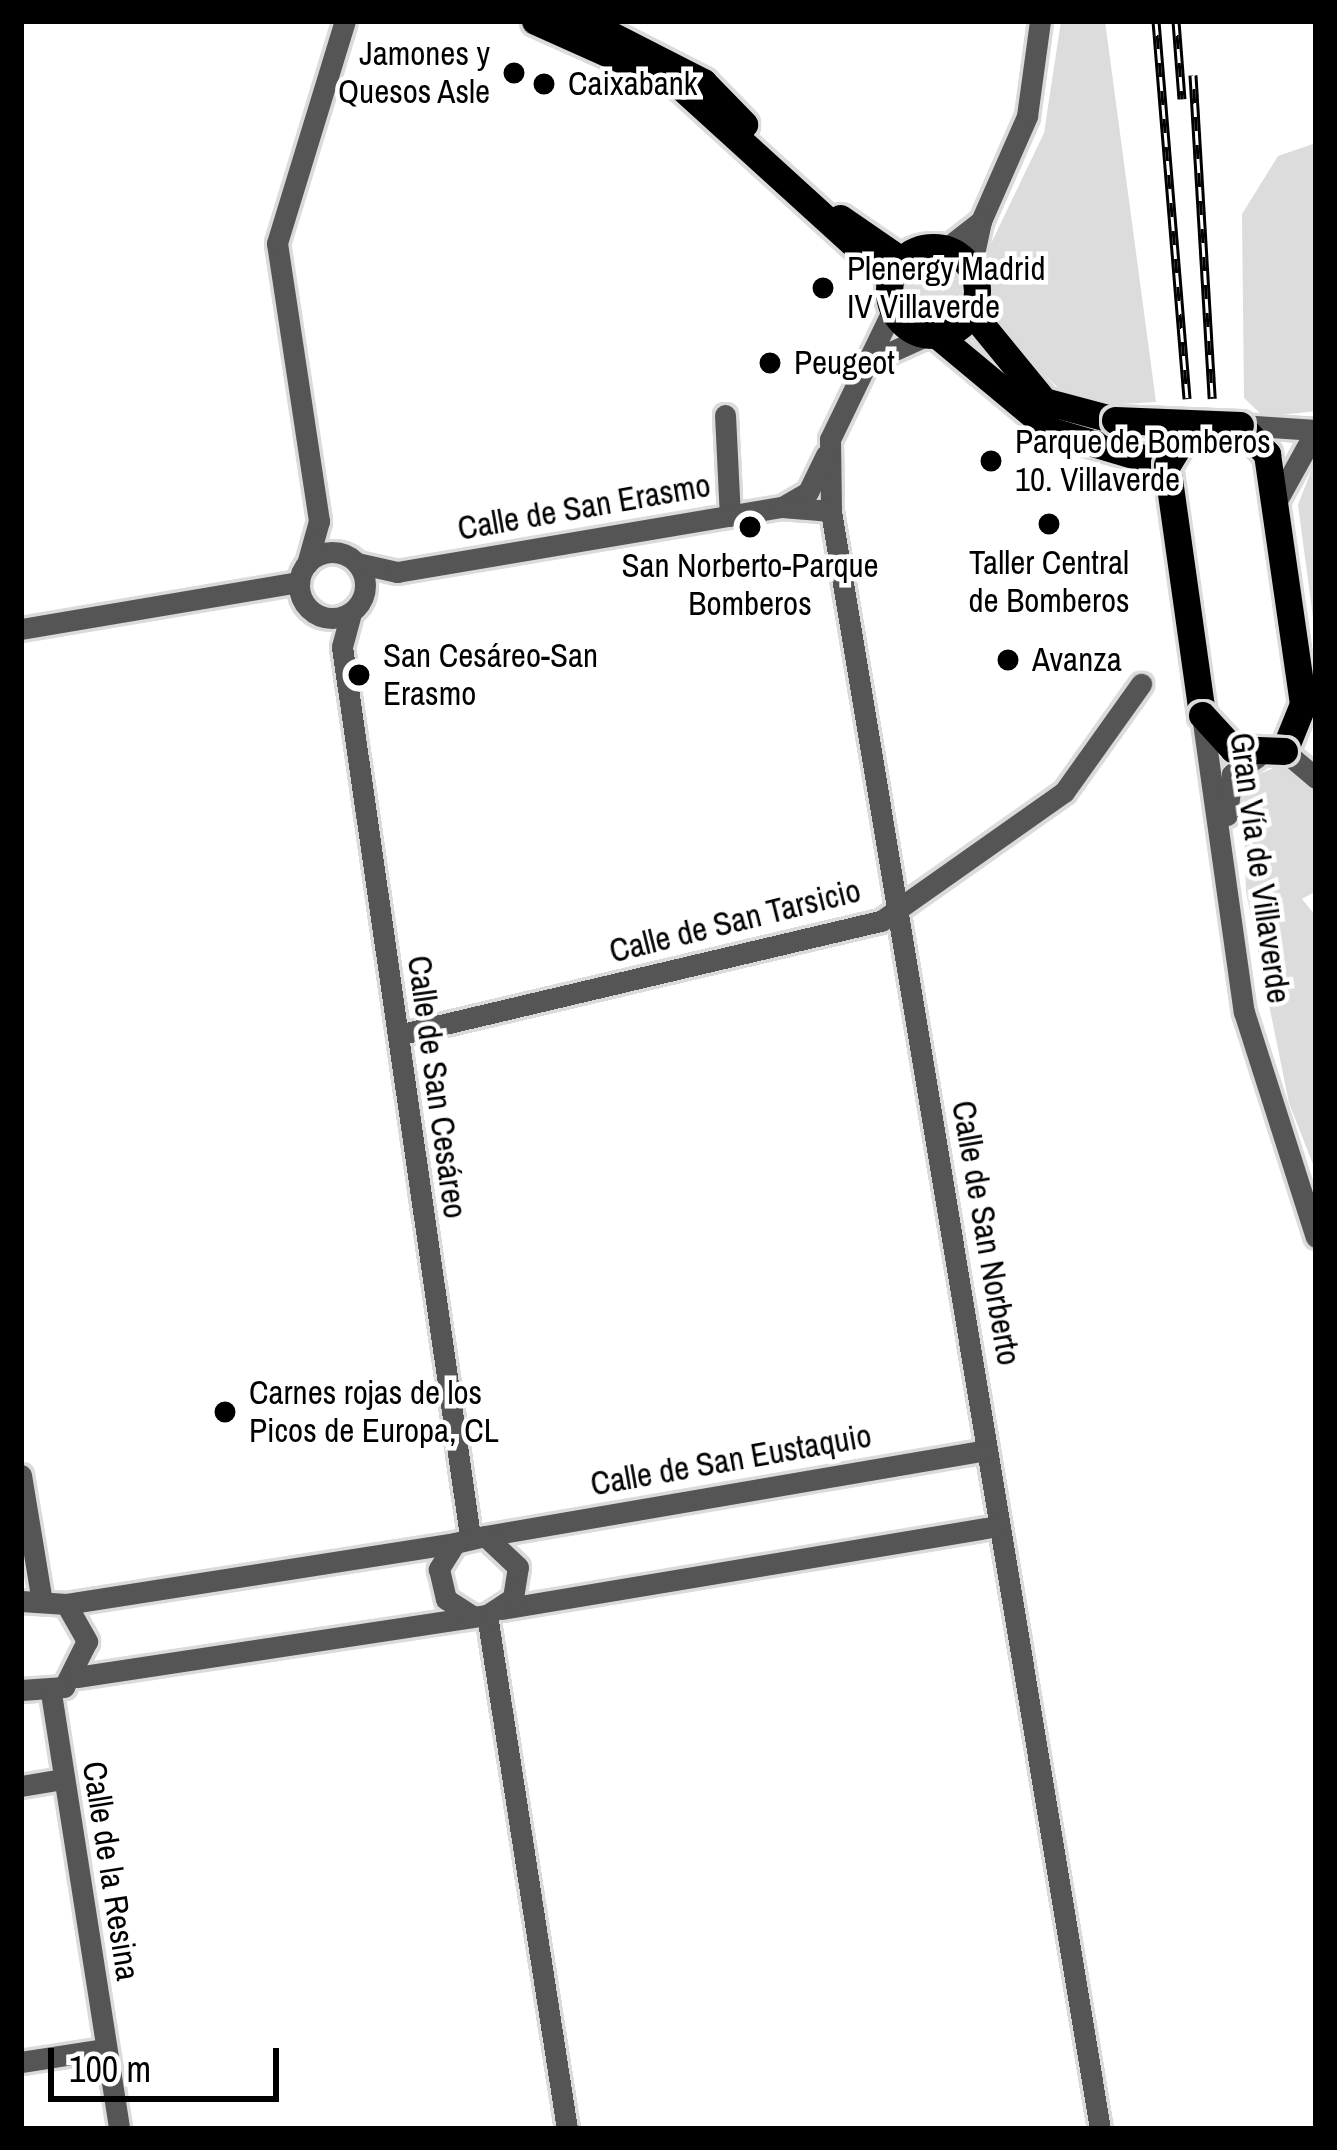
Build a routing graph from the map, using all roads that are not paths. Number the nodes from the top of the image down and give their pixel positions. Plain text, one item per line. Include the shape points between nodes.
1 (345, 21) edge
2 (535, 21) edge
3 (584, 21) edge
4 (1040, 21) edge
5 (981, 221) junction
6 (946, 249) junction
7 (896, 268) junction
8 (971, 268) junction
9 (892, 311) junction
10 (972, 313) junction
11 (932, 336) junction
12 (875, 359) junction
13 (725, 415) dead end
14 (1192, 424) junction
15 (1240, 425) junction
16 (1316, 430) edge
17 (828, 450) junction
18 (1167, 465) junction
19 (1275, 504) junction
20 (782, 507) junction
21 (832, 511) junction
22 (730, 516) junction
23 (319, 521) junction
24 (351, 559) junction
25 (397, 572) junction
26 (303, 581) junction
27 (364, 593) junction
28 (351, 613) junction
29 (326, 618) junction
30 (21, 629) edge
31 (342, 647) junction
32 (1142, 684) dead end
33 (1202, 715) junction
34 (1310, 716) edge
35 (1270, 754) junction
36 (1316, 778) edge
37 (897, 911) junction
38 (398, 1035) junction
39 (1316, 1206) edge
40 (1316, 1237) edge
41 (987, 1450) junction
42 (21, 1475) edge
43 (998, 1526) junction
44 (470, 1538) junction
45 (31, 1598) edge
46 (66, 1604) junction
47 (487, 1613) junction
48 (77, 1677) junction
49 (21, 1690) edge
50 (51, 1693) junction
51 (63, 1779) junction
52 (21, 1786) edge
53 (105, 2049) junction
54 (21, 2062) edge
55 (119, 2129) edge
56 (566, 2129) edge
57 (1100, 2129) edge

1 - 23 street via 277,243
2 - 7 main road via 680,86
3 - 7 main road via 703,82
4 - 5 street via 1027,116
5 - 6 street
5 - 8 street
6 - 7 main road
6 - 8 main road
7 - 9 main road
8 - 10 main road
9 - 11 main road
9 - 12 street
10 - 11 main road
10 - 14 main road, bridge via 1044,401 1115,420
11 - 12 street
11 - 18 main road via 1052,431
12 - 17 street
13 - 22 street
14 - 15 main road, bridge
14 - 18 main road, bridge
15 - 16 street
15 - 19 main road, Gran Vía de Villaverde via 1267,454
16 - 19 street
17 - 20 street via 808,492
17 - 21 street, Calle de San Norberto
18 - 33 main road, Gran Vía de Villaverde
19 - 34 main road, Gran Vía de Villaverde
20 - 21 street, Calle de San Erasmo
20 - 22 street, Calle de San Erasmo
21 - 37 street, Calle de San Norberto
22 - 25 street, Calle de San Erasmo
23 - 24 street
23 - 26 street
24 - 25 street, Calle de San Erasmo
24 - 26 street
24 - 27 street
25 - 27 street, Calle de San Erasmo
26 - 29 street
26 - 30 street via 269,593
27 - 28 street, Calle de San Cesáreo
28 - 29 street
28 - 31 street, Calle de San Cesáreo
29 - 31 street, Calle de San Cesáreo
31 - 38 street, Calle de San Cesáreo
32 - 37 street, Calle de San Tarsicio via 1064,792
33 - 35 main road, Gran Vía de Villaverde, bridge via 1220,742
33 - 40 street, Gran Vía de Villaverde, bridge via 1244,1012
34 - 35 main road, Gran Vía de Villaverde
35 - 36 street
35 - 39 street, Gran Vía de Villaverde, bridge via 1227,788 1238,914 1277,1100
37 - 38 street, Calle de San Tarsicio
37 - 41 street, Calle de San Norberto
38 - 44 street, Calle de San Cesáreo
41 - 43 street, Calle de San Norberto
41 - 44 street, Calle de San Eustaquio
42 - 45 street
43 - 47 street
43 - 57 street, Calle de San Norberto
44 - 46 street, Calle de San Eustaquio
44 - 47 street via 518,1567
44 - 47 street via 439,1585
45 - 46 street
46 - 48 street via 87,1641
47 - 48 street
47 - 56 street
48 - 50 street
49 - 50 street
50 - 51 street, Calle de la Resina
51 - 52 street
51 - 53 street, Calle de la Resina
53 - 54 street
53 - 55 street, Calle de la Resina

